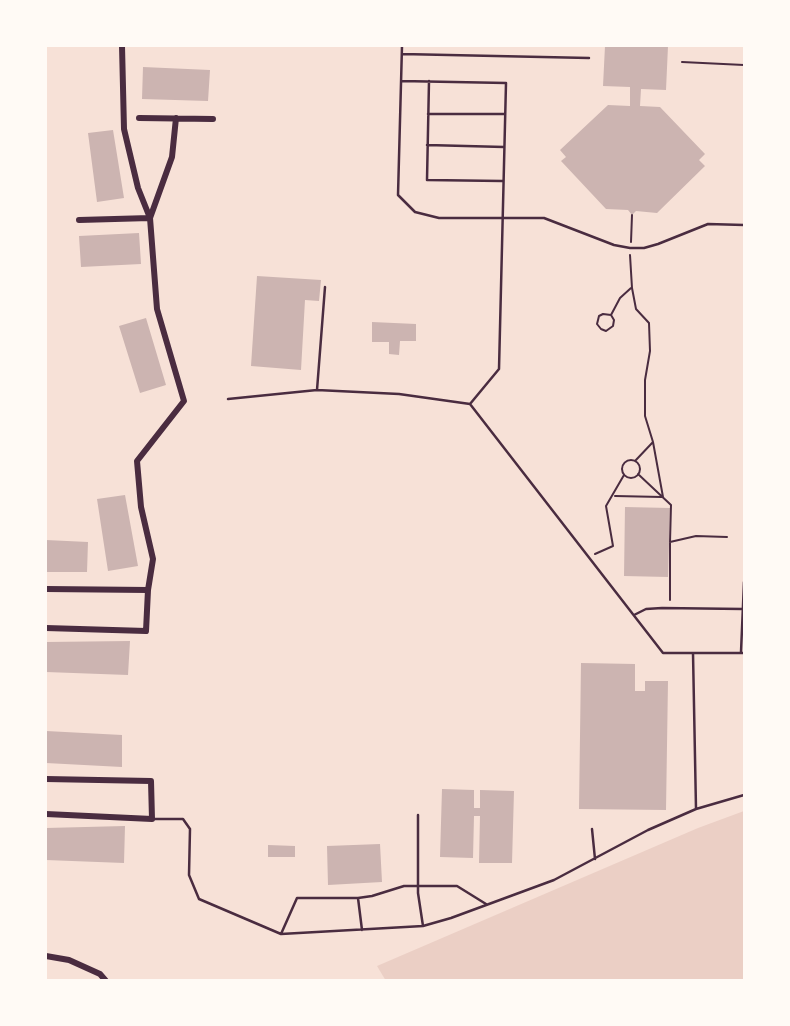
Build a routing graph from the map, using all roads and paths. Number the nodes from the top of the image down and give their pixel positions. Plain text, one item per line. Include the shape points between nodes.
1 (122, 46) edge
2 (402, 46) edge
3 (402, 54) junction
4 (589, 58) dead end
5 (682, 62) dead end
6 (744, 65) edge
7 (401, 81) junction
8 (429, 81) junction
9 (428, 114) junction
10 (505, 114) junction
11 (139, 118) dead end
12 (176, 118) junction
13 (213, 118) dead end
14 (427, 145) junction
15 (504, 147) junction
16 (502, 181) junction
17 (632, 215) dead end
18 (150, 218) junction
19 (501, 218) junction
20 (79, 220) dead end
21 (744, 225) edge
22 (630, 248) junction
23 (325, 287) dead end
24 (632, 288) junction
25 (611, 315) junction
26 (317, 390) junction
27 (228, 399) dead end
28 (470, 404) junction
29 (653, 442) junction
30 (635, 461) junction
31 (638, 474) junction
32 (624, 475) junction
33 (614, 496) junction
34 (663, 497) junction
35 (727, 537) dead end
36 (670, 542) junction
37 (589, 557) junction
38 (744, 582) edge
39 (46, 589) edge
40 (148, 590) junction
41 (670, 600) dead end
42 (743, 609) edge
43 (634, 615) junction
44 (46, 628) edge
45 (693, 653) junction
46 (743, 653) edge
47 (46, 779) edge
48 (744, 795) edge
49 (696, 809) junction
50 (46, 814) edge
51 (418, 815) dead end
52 (152, 819) junction
53 (592, 829) dead end
54 (595, 859) junction
55 (419, 885) junction
56 (358, 898) junction
57 (486, 904) junction
58 (423, 926) junction
59 (362, 930) junction
60 (281, 934) junction
61 (46, 956) edge
62 (106, 981) edge

1 - 18 street via 124,129
2 - 3 lane
3 - 4 lane
3 - 7 lane
5 - 6 path
7 - 8 lane
7 - 19 lane via 398,195 415,212 439,218
8 - 9 lane
8 - 10 lane via 506,83
9 - 10 lane
9 - 14 lane
10 - 15 lane
11 - 12 street
12 - 13 street
12 - 18 street via 172,156
14 - 15 lane
14 - 16 lane via 426,180
15 - 16 lane
16 - 19 lane
17 - 22 path
18 - 20 street
18 - 40 street via 157,309 184,401 137,461 153,559
19 - 22 lane via 544,218
19 - 28 lane via 499,369
21 - 22 lane via 708,224 658,244
22 - 24 path
23 - 26 lane
24 - 25 path
24 - 29 path via 636,309 649,323 645,416
25 - 25 path via 599,317 601,329 613,326
26 - 27 lane
26 - 28 lane
28 - 37 lane
29 - 30 path
29 - 34 path
30 - 31 path
30 - 32 path via 624,462
31 - 32 path
31 - 34 path
32 - 33 path
33 - 34 path
33 - 37 path via 606,506 613,546
34 - 36 path via 671,505
35 - 36 path via 696,536
36 - 41 path
37 - 43 lane
38 - 42 lane
39 - 40 street
40 - 44 street via 146,631
42 - 43 lane via 662,608
42 - 46 lane
43 - 45 lane via 663,653
45 - 46 lane
45 - 49 lane
47 - 52 street via 151,782
48 - 49 lane
49 - 54 lane
50 - 52 street
51 - 55 lane
52 - 60 lane via 183,819 190,829 190,875 199,899
53 - 54 lane
54 - 57 lane via 554,880
55 - 56 lane
55 - 57 lane via 457,886
55 - 58 lane
56 - 59 lane
56 - 60 lane via 297,898
57 - 58 lane
58 - 59 lane
59 - 60 lane
61 - 62 street via 69,960

